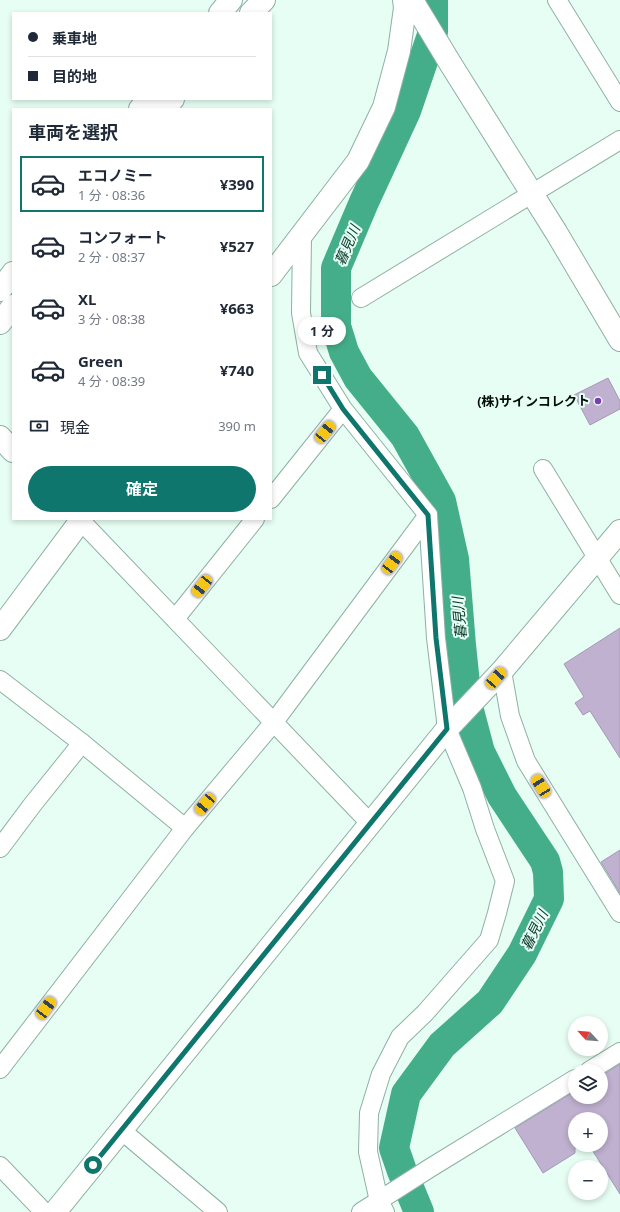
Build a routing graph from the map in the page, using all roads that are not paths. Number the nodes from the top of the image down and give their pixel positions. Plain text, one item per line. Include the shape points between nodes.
1 (264, 0) edge
2 (557, 0) edge
3 (412, 4) edge
4 (252, 12) edge
5 (147, 100) edge
6 (172, 100) edge
7 (620, 102) edge
8 (141, 108) edge
9 (166, 108) edge
10 (620, 140) edge
11 (531, 193) junction
12 (302, 235) junction
13 (12, 274) edge
14 (272, 274) edge
15 (0, 290) edge
16 (361, 298) dead end
17 (12, 307) edge
18 (0, 324) edge
19 (620, 340) edge
20 (343, 409) junction
21 (0, 437) edge
22 (12, 449) edge
23 (543, 469) dead end
24 (272, 498) edge
25 (428, 515) junction
26 (81, 520) edge
27 (254, 520) edge
28 (620, 531) edge
29 (597, 558) junction
30 (620, 595) edge
31 (175, 619) junction
32 (0, 629) edge
33 (498, 674) junction
34 (0, 680) edge
35 (274, 722) junction
36 (447, 729) junction
37 (82, 743) junction
38 (370, 823) junction
39 (185, 828) junction
40 (0, 848) edge
41 (620, 913) edge
42 (620, 1052) edge
43 (600, 1064) edge
44 (0, 1069) edge
45 (568, 1083) edge
46 (121, 1130) junction
47 (0, 1166) edge
48 (382, 1207) edge
49 (44, 1212) edge
50 (55, 1212) edge
51 (218, 1212) edge
52 (361, 1212) edge

1 - 4 street
2 - 7 street
3 - 11 street
3 - 12 street via 405,8 399,51 384,107 358,161
5 - 8 street
6 - 9 street
10 - 11 street
11 - 16 street
11 - 19 street
12 - 14 street
12 - 20 street via 301,313 308,353
13 - 15 street
17 - 18 street
20 - 24 street
20 - 25 street
21 - 22 street
23 - 29 street
25 - 35 street
25 - 36 street via 436,638
26 - 31 street
26 - 32 street
27 - 31 street
28 - 29 street
29 - 30 street
29 - 33 street
31 - 35 street
33 - 36 street
33 - 41 street via 526,761
34 - 37 street
35 - 38 street
35 - 39 street
36 - 38 street
36 - 48 street via 472,788 504,881 489,940 425,1013 400,1037 381,1074 369,1113 368,1152
37 - 39 street
37 - 40 street
38 - 46 street
39 - 44 street
42 - 43 street
45 - 48 street via 430,1168
46 - 50 street
46 - 51 street
47 - 49 street
48 - 52 street

